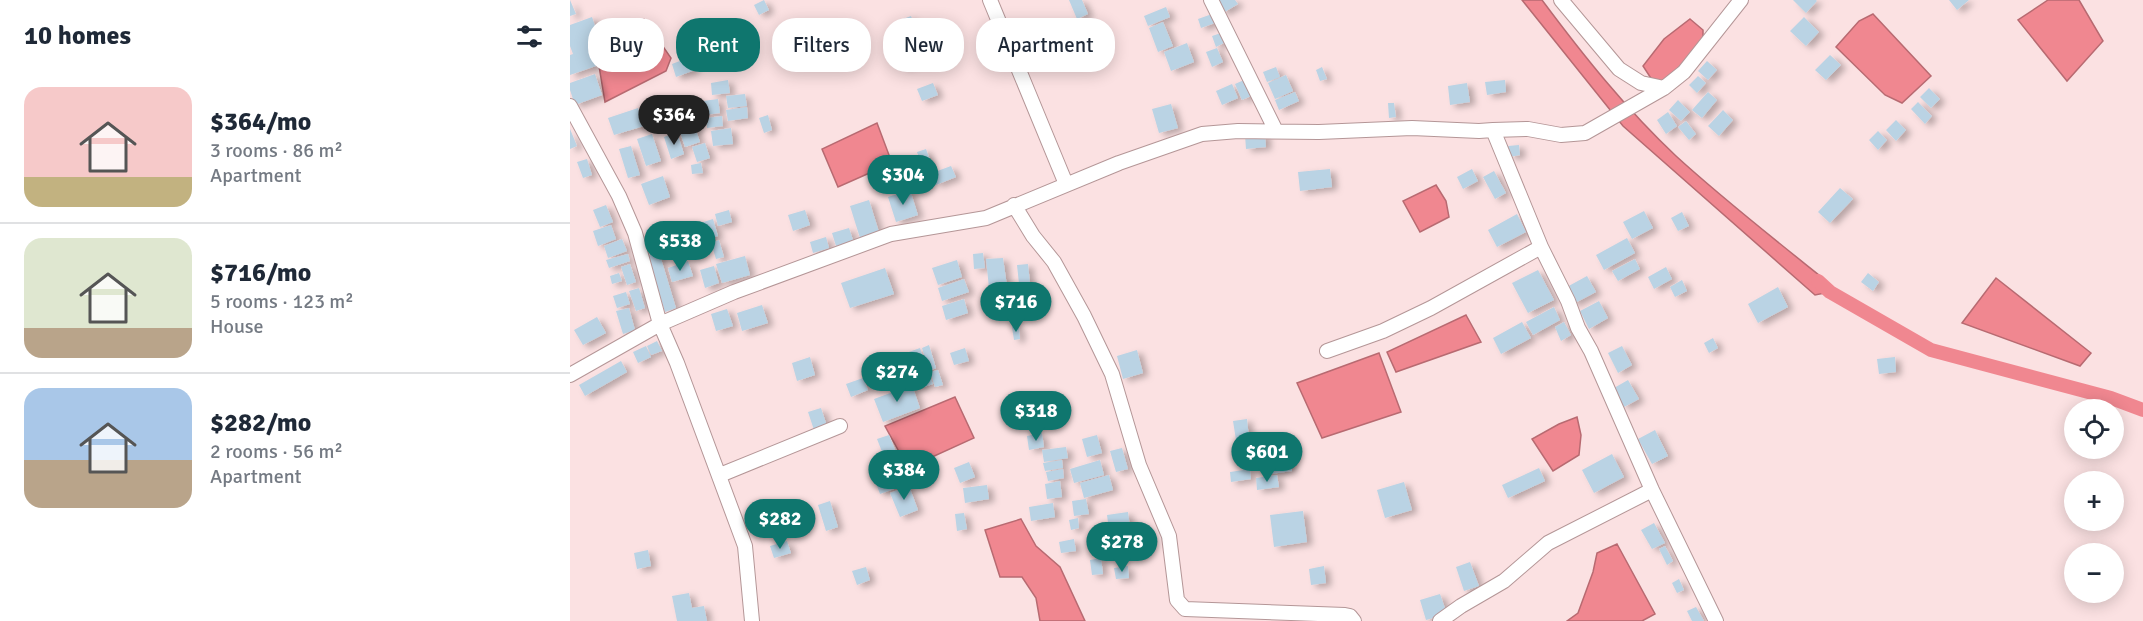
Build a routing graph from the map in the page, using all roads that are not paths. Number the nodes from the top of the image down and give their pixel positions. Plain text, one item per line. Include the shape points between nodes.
1 (990, 0) edge
2 (1211, 0) edge
3 (1561, 0) edge
4 (1741, 0) edge
5 (1664, 88) junction
6 (570, 106) edge
7 (1493, 130) junction
8 (1276, 131) junction
9 (1066, 184) junction
10 (1014, 205) junction
11 (1540, 247) junction
12 (660, 324) junction
13 (1327, 351) dead end
14 (570, 375) edge
15 (840, 426) dead end
16 (720, 475) junction
17 (1652, 490) junction
18 (752, 621) edge
19 (1354, 621) edge
20 (1440, 621) edge
21 (1716, 621) edge

1 - 9 street
2 - 8 street
3 - 5 street via 1619,69 1641,82
4 - 5 street via 1684,72
5 - 7 street via 1585,133
6 - 12 street via 635,233
7 - 8 street
7 - 11 street
8 - 9 street via 1202,134
9 - 10 street
10 - 12 street via 986,218 891,234
10 - 19 street via 1054,262 1112,374 1139,465 1169,536 1180,605 1185,609 1345,615
11 - 13 street via 1421,313
11 - 17 street
12 - 14 street
12 - 16 street
15 - 16 street
16 - 18 street via 745,546
17 - 20 street via 1548,543 1504,581
17 - 21 street

